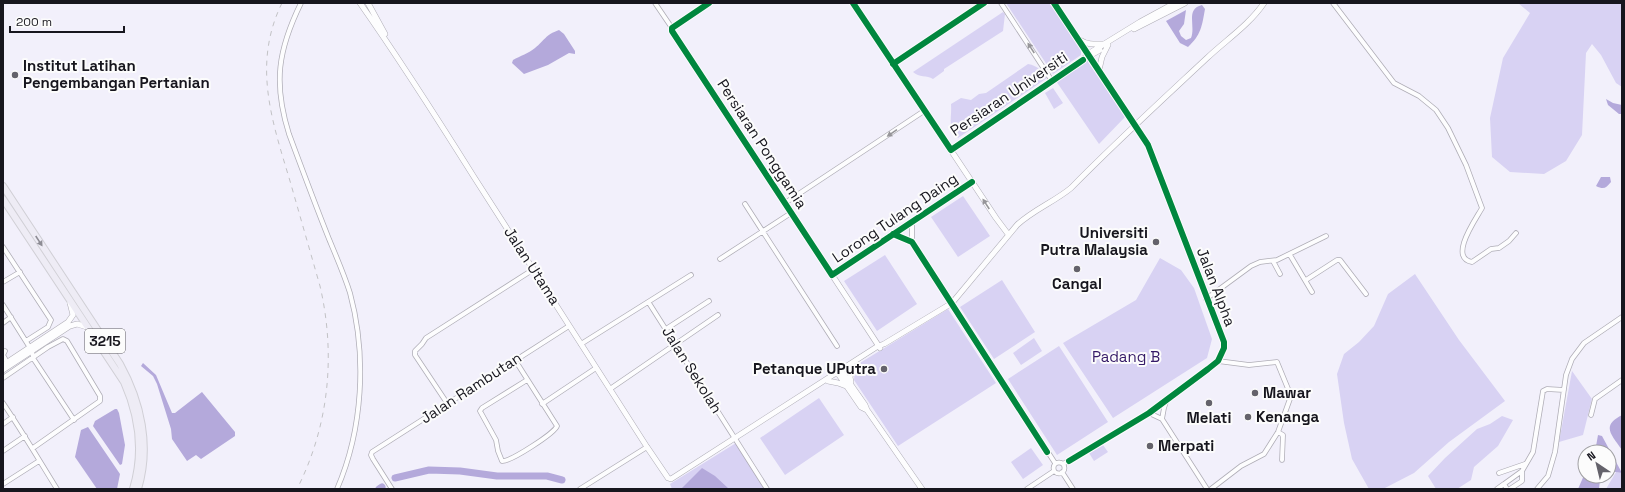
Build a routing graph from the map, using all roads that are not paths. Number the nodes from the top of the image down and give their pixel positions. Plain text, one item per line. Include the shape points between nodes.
1 (301, 3) edge
2 (360, 3) edge
3 (368, 3) edge
4 (655, 3) edge
5 (709, 3) edge
6 (853, 3) edge
7 (984, 3) edge
8 (1002, 3) edge
9 (1054, 3) edge
10 (1175, 3) edge
11 (1184, 3) edge
12 (1264, 3) edge
13 (1333, 3) edge
14 (672, 28) junction
15 (1078, 39) junction
16 (1107, 44) junction
17 (395, 53) junction
18 (1087, 57) junction
19 (893, 64) junction
20 (1099, 70) junction
21 (1052, 81) junction
22 (924, 111) junction
23 (1135, 125) junction
24 (950, 150) junction
25 (972, 182) junction
26 (3, 186) edge
27 (3, 196) edge
28 (785, 203) junction
29 (745, 204) dead end
30 (18, 208) junction
31 (3, 209) edge
32 (791, 213) junction
33 (17, 219) junction
34 (912, 221) junction
35 (763, 232) junction
36 (1516, 233) dead end
37 (893, 234) junction
38 (1008, 234) junction
39 (1326, 236) dead end
40 (912, 242) junction
41 (3, 246) edge
42 (1290, 255) junction
43 (720, 260) dead end
44 (1273, 261) junction
45 (534, 269) junction
46 (20, 272) junction
47 (1280, 274) dead end
48 (691, 275) dead end
49 (832, 275) junction
50 (1306, 280) junction
51 (3, 282) edge
52 (1312, 292) dead end
53 (1366, 294) dead end
54 (1206, 299) junction
55 (70, 301) junction
56 (710, 301) dead end
57 (649, 303) junction
58 (952, 303) junction
59 (3, 305) edge
60 (718, 315) dead end
61 (1622, 317) edge
62 (11, 318) junction
63 (3, 323) edge
64 (569, 326) junction
65 (87, 327) junction
66 (666, 329) junction
67 (26, 341) junction
68 (581, 344) junction
69 (675, 345) junction
70 (837, 346) dead end
71 (879, 347) junction
72 (31, 349) junction
73 (5, 351) dead end
74 (861, 357) junction
75 (33, 358) junction
76 (515, 360) junction
77 (1218, 361) junction
78 (5, 363) edge
79 (853, 366) junction
80 (596, 368) junction
81 (3, 370) edge
82 (840, 373) junction
83 (3, 378) edge
84 (527, 380) junction
85 (1622, 380) edge
86 (828, 381) junction
87 (849, 385) junction
88 (813, 388) junction
89 (610, 389) junction
90 (1564, 390) junction
91 (1168, 400) junction
92 (3, 403) edge
93 (447, 403) junction
94 (542, 404) junction
95 (781, 409) junction
96 (1149, 413) junction
97 (1591, 415) dead end
98 (13, 417) junction
99 (1162, 419) junction
100 (74, 420) junction
101 (3, 424) edge
102 (1278, 432) junction
103 (25, 436) junction
104 (735, 438) junction
105 (647, 447) junction
106 (33, 448) junction
107 (3, 450) edge
108 (1282, 460) dead end
109 (39, 461) junction
110 (1055, 463) junction
111 (1063, 464) junction
112 (1526, 464) junction
113 (1522, 470) junction
114 (1054, 471) junction
115 (1062, 472) junction
116 (1499, 473) dead end
117 (3, 484) edge
118 (1504, 484) junction
119 (57, 489) edge
120 (133, 489) edge
121 (138, 489) edge
122 (337, 489) edge
123 (392, 489) edge
124 (580, 489) edge
125 (767, 489) edge
126 (922, 489) edge
127 (1027, 489) edge
128 (1073, 489) edge
129 (1208, 489) edge
130 (1211, 489) edge
131 (1497, 489) edge
132 (1509, 489) edge
133 (1537, 489) edge

1 - 122 street via 287,36 280,62 283,114 349,292 358,341 360,369 356,424
2 - 17 street, Jalan Utama
3 - 17 street, Jalan Utama
4 - 14 street
5 - 14 street
6 - 19 street
7 - 19 street
21 -> 8 street
9 - 15 street
10 - 16 street, Persiaran Universiti
11 - 16 street, Persiaran Universiti
12 - 23 street via 1256,15
13 - 36 street via 1394,83 1419,96 1436,110 1448,128 1466,165 1482,208 1465,239 1462,252 1466,261 1472,262 1491,249 1499,248
14 - 28 street, Persiaran Ponggamia
15 - 16 street via 1086,44
15 - 18 street
16 - 18 street, Persiaran Universiti
16 - 20 street
17 - 45 street, Jalan Utama
18 - 20 street, Jalan Alpha
18 - 21 street, Persiaran Universiti
19 - 22 street
20 - 23 street, Jalan Alpha
21 - 24 street, Persiaran Universiti
22 - 24 street
22 -> 28 street
23 - 38 street via 1071,188 1023,219
23 - 54 street, Jalan Alpha via 1148,145
24 - 25 street
25 - 34 street, Lorong Tulang Daing
38 -> 25 street
26 - 30 main road, 3215
27 - 30 main road via 8,197
27 - 33 main road, 3215
28 - 32 street, Persiaran Ponggamia
29 - 35 street
30 -> 121 main road, 3215 via 120,364 133,390 142,420 144,438
31 - 33 main road
32 - 35 street
32 - 49 street, Persiaran Ponggamia
33 - 55 main road, 3215
34 - 37 street, Lorong Tulang Daing
34 - 40 street
35 - 43 street
35 - 70 street
37 - 40 street
37 - 49 street, Lorong Tulang Daing
38 - 58 street
39 - 42 street
40 - 58 street
41 - 46 street
42 - 44 street
42 - 50 street
44 - 47 street
44 - 54 street via 1251,266
45 - 64 street, Jalan Utama
45 - 93 street via 426,338 415,351 415,355
46 - 51 street
46 - 67 street via 51,320 48,327
48 - 57 street
49 - 71 street, Persiaran Ponggamia
50 - 52 street
50 - 53 street via 1340,260
54 - 77 street, Jalan Alpha via 1224,342
55 - 65 main road, 3215
55 - 72 street via 73,315 68,322
56 - 66 street
57 - 66 street, Jalan Sekolah
57 - 68 street
58 - 71 street
58 - 110 street
59 - 62 street
60 - 69 street
61 - 90 street via 1584,343 1569,365
62 - 63 street
62 - 67 street
64 - 68 street, Jalan Utama
64 - 76 street, Jalan Rambutan
65 - 72 street via 74,324
65 - 120 main road, 3215 via 117,370 133,405 139,435
66 - 69 street, Jalan Sekolah
67 - 72 street
68 - 80 street, Jalan Utama
69 - 89 street
69 - 104 street, Jalan Sekolah
71 - 74 street
71 - 79 street
72 - 75 street
72 - 78 street
72 - 81 street
73 - 78 street
74 - 82 street
74 - 88 street
75 - 83 street
75 - 100 street
75 - 100 street via 63,339 67,341 101,399
76 - 84 street
76 - 93 street, Jalan Rambutan
77 - 91 street
77 - 102 street via 1249,365 1277,362 1291,396
79 - 82 street
79 - 87 street
80 - 89 street, Jalan Utama
80 - 94 street
82 - 86 street
82 - 87 street
82 - 88 street
84 - 94 street
84 - 94 street via 480,411 496,440 502,461 510,459 556,428 556,423
85 - 97 street via 1595,399
86 - 87 street
86 - 95 street
87 - 126 street
88 - 95 street
89 - 105 street, Jalan Utama
90 - 112 street via 1543,391 1533,452
90 - 133 street via 1555,452 1548,476
91 - 96 street
91 - 99 street
92 - 98 street
93 - 123 street, Jalan Rambutan via 371,453
95 - 104 street
96 - 99 street
96 - 111 street
98 - 101 street
98 - 103 street
99 - 129 street
100 - 106 street
102 - 108 street via 1283,435
102 - 130 street via 1264,454 1241,466
103 - 106 street
103 - 107 street
104 - 105 street, Jalan Utama via 670,479
104 - 125 street, Jalan Sekolah
105 - 124 street
106 - 109 street
109 - 117 street
109 - 119 street
110 - 111 street
110 - 114 street
111 - 115 street
112 - 113 street
112 - 116 street
113 - 118 street
113 - 132 street via 1522,481
114 - 115 street
114 - 127 street
115 - 128 street
118 - 131 street
118 - 132 street

